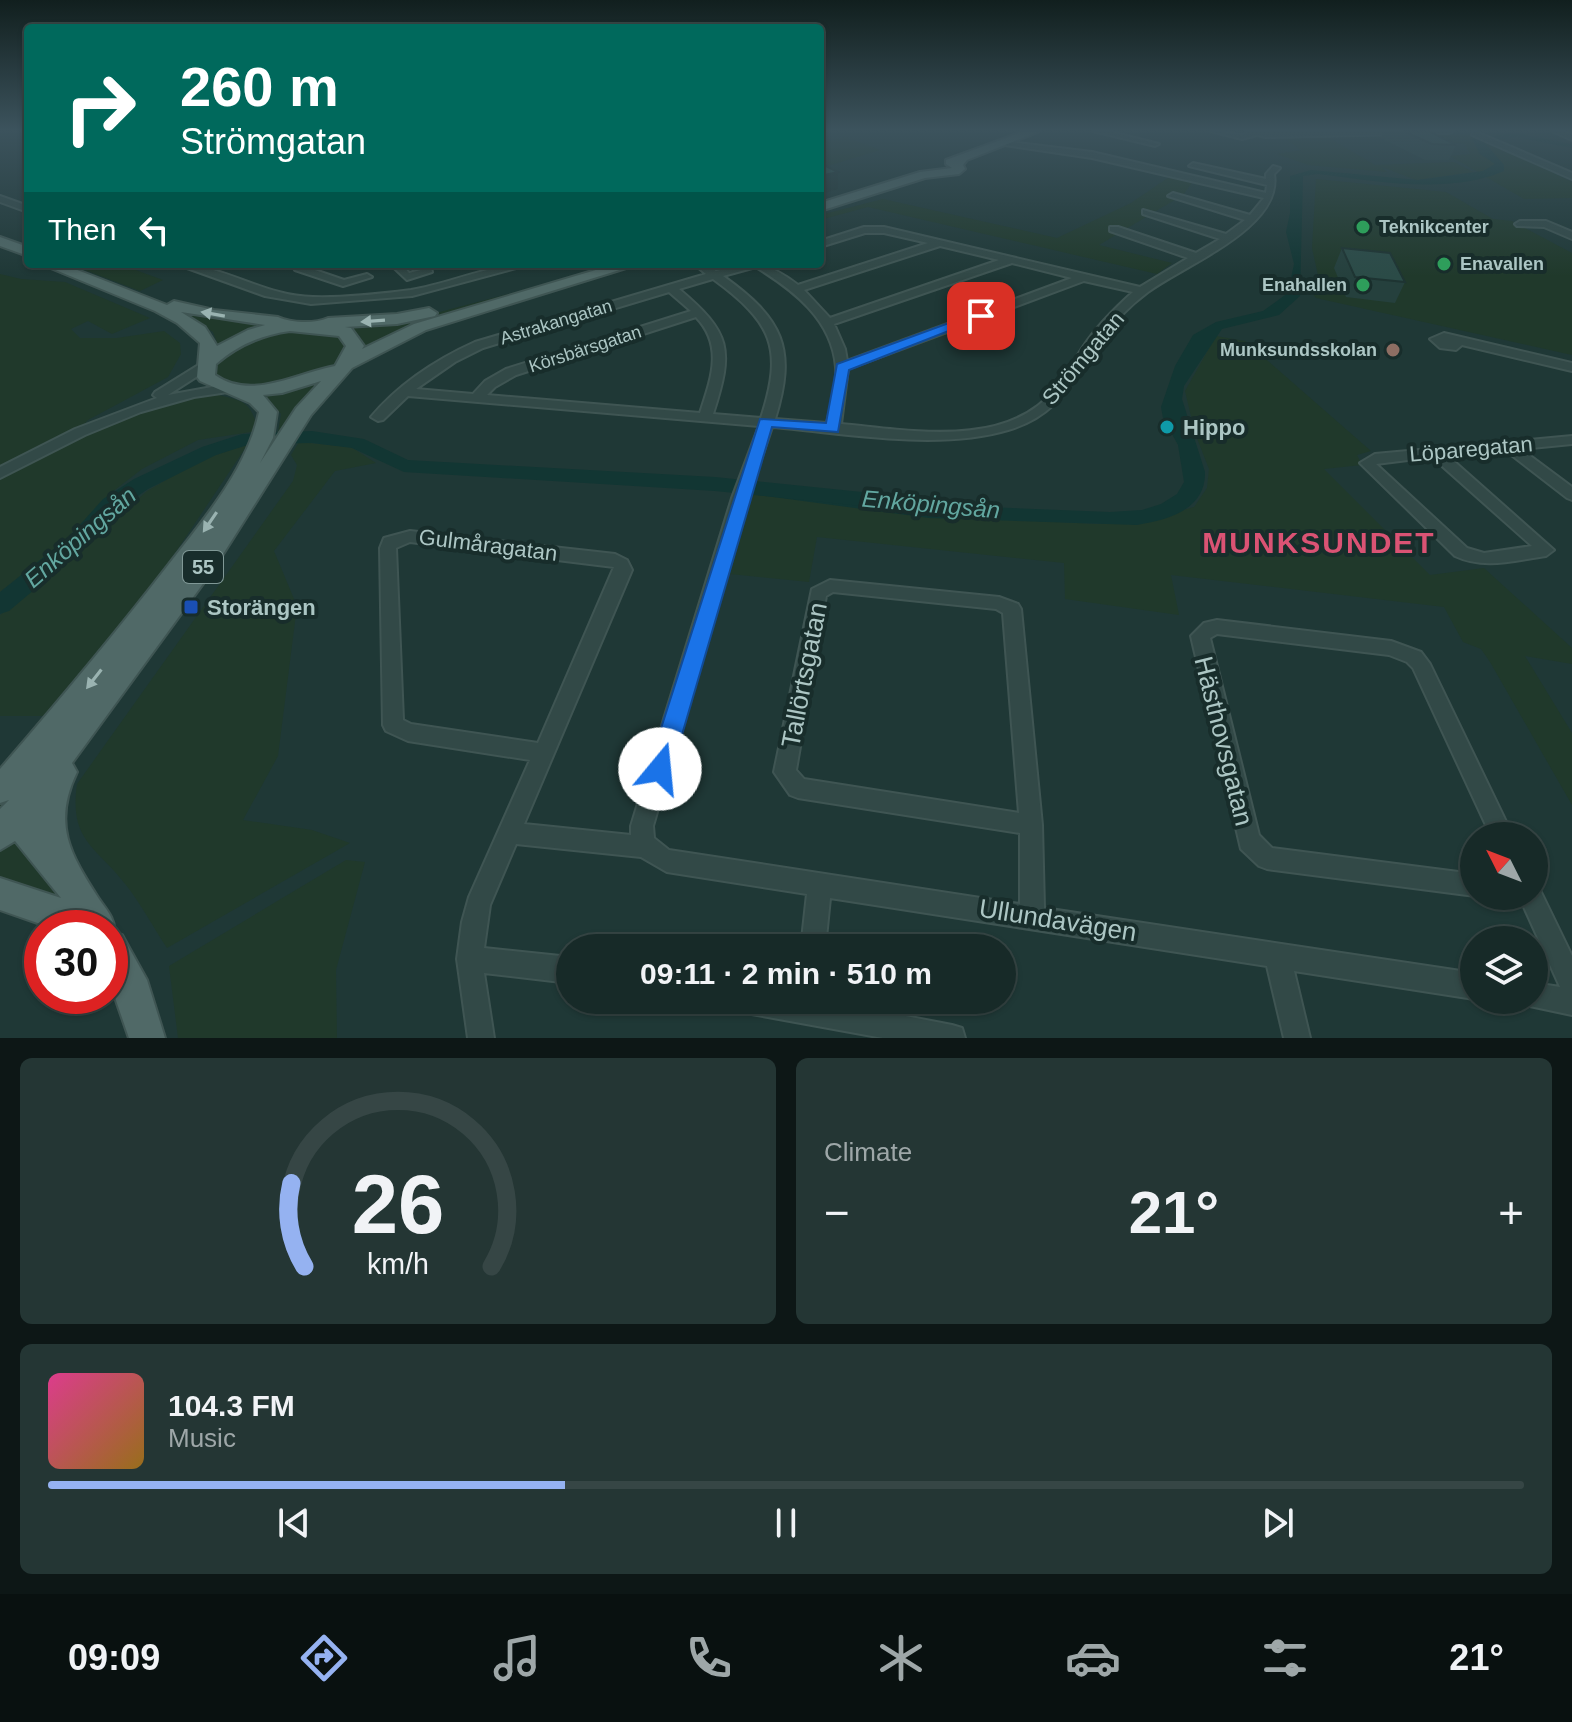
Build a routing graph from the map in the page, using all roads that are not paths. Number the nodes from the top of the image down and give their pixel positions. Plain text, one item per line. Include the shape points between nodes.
1 (907, 179) edge
2 (1216, 179) edge
3 (1236, 179) edge
4 (1270, 179) edge
5 (1270, 190) junction
6 (1173, 196) dead end
7 (0, 199) edge
8 (824, 207) edge
9 (24, 208) edge
10 (1146, 212) dead end
11 (1252, 219) junction
12 (1520, 224) dead end
13 (1114, 229) dead end
14 (1572, 236) edge
15 (1228, 238) junction
16 (824, 243) edge
17 (0, 244) edge
18 (937, 244) junction
19 (24, 253) edge
20 (1196, 257) junction
21 (1009, 260) junction
22 (58, 268) edge
23 (72, 268) edge
24 (192, 268) edge
25 (204, 268) edge
26 (299, 268) edge
27 (361, 268) edge
28 (399, 268) edge
29 (510, 268) edge
30 (597, 268) edge
31 (619, 268) edge
32 (704, 268) edge
33 (739, 268) edge
34 (765, 268) edge
35 (422, 269) edge
36 (198, 270) junction
37 (714, 275) junction
38 (367, 277) junction
39 (1082, 278) junction
40 (671, 288) junction
41 (432, 289) junction
42 (797, 289) junction
43 (1142, 291) junction
44 (364, 299) junction
45 (700, 312) junction
46 (828, 322) junction
47 (307, 325) junction
48 (1457, 342) dead end
49 (206, 364) junction
50 (344, 366) junction
51 (842, 367) junction
52 (1572, 367) edge
53 (229, 391) junction
54 (402, 392) junction
55 (476, 398) junction
56 (120, 417) junction
57 (378, 417) dead end
58 (705, 418) junction
59 (765, 422) junction
60 (833, 429) junction
61 (1572, 440) edge
62 (1508, 446) junction
63 (1436, 453) junction
64 (265, 455) junction
65 (0, 473) edge
66 (1572, 495) edge
67 (123, 675) junction
68 (544, 753) junction
69 (0, 790) edge
70 (1495, 822) edge
71 (1031, 825) junction
72 (3, 828) edge
73 (509, 833) junction
74 (646, 847) junction
75 (70, 883) junction
76 (1460, 883) edge
77 (820, 884) junction
78 (0, 894) edge
79 (40, 907) junction
80 (48, 910) edge
81 (86, 910) edge
82 (1538, 910) edge
83 (0, 914) edge
84 (1032, 916) junction
85 (815, 934) edge
86 (1277, 954) junction
87 (470, 959) junction
88 (556, 968) edge
89 (128, 982) edge
90 (1460, 984) edge
91 (1572, 984) edge
92 (1548, 998) edge
93 (1572, 1002) edge
94 (846, 1014) edge
95 (147, 1038) edge
96 (481, 1038) edge
97 (952, 1038) edge
98 (1297, 1038) edge

1 - 8 main road
2 - 5 street
3 - 5 street
4 - 5 street, Strömgatan
5 - 11 street, Strömgatan
6 - 11 street
7 - 9 street
10 - 15 street
11 - 15 street, Strömgatan
12 - 14 street via 1546,224
13 - 20 street
15 - 20 street, Strömgatan
16 - 18 street via 871,229
17 - 19 main road
18 - 21 street
18 - 42 street
20 - 43 street, Strömgatan
21 - 39 street
21 - 46 street
22 - 49 main road, 55 via 200,329 209,342
47 -> 23 main road via 182,308
24 - 36 street
25 - 36 street
26 - 38 street via 343,283
27 - 38 street
28 - 35 street via 407,277
29 - 41 street
30 -> 47 main road via 420,315
31 - 50 main road via 420,327
32 - 37 street
33 - 37 street, Astrakangatan
34 - 42 street
35 - 41 street
36 - 44 street via 286,298
37 - 40 street, Astrakangatan
37 - 59 street via 754,305 776,341 780,378
38 - 44 street via 371,289
39 - 43 street
39 - 51 street
40 - 45 street
40 - 54 street, Astrakangatan via 479,345
41 - 44 street
42 - 46 street
43 - 60 street, Strömgatan via 1095,339 1045,407 1010,426 972,435 928,436
45 - 55 street, Körsbärsgatan via 511,372
45 - 58 street via 718,336 722,361
46 - 51 street
47 - 49 main road via 236,340
47 - 50 main road via 352,338 354,352
48 - 52 street
49 - 53 main road, 55 via 206,377
49 - 56 street
50 - 53 main road via 310,382
50 - 64 main road, 55
51 - 60 street
53 - 56 street via 184,395
53 - 64 main road, 55 via 251,398 268,412
54 - 55 street, Strömgatan
54 - 57 street, Astrakangatan
55 - 58 street, Strömgatan
56 - 65 street
58 - 59 street, Strömgatan
59 - 60 street, Strömgatan
59 - 74 street via 642,826
61 - 62 street, Löparegatan
62 - 63 street, Löparegatan
62 - 66 street
63 - 63 street, Löparegatan via 1546,550 1484,559 1461,552 1369,466 1369,460
64 - 67 main road, 55 via 205,564
64 -> 69 main road, 55 via 142,618
67 - 72 main road
67 - 75 main road, 55 via 57,779 46,810 46,823
68 - 68 street, Gulmåragatan via 623,570 621,564 410,536 390,542 393,725 408,732
68 - 73 street, Gulmåragatan
70 - 76 street, Hästhovsgatan via 1414,657 1391,648 1217,627 1200,636 1249,841 1256,851 1267,858
71 - 71 street, Tallörtsgatan via 1012,609 999,603 822,588 785,772 790,781 798,788
71 - 84 street, Tallörtsgatan
72 - 75 main road via 25,830
73 - 74 street, Ullundavägen
73 - 87 street, Gulmåragatan via 472,924
74 - 77 street, Ullundavägen via 667,861
75 - 81 main road, 55
77 - 84 street, Ullundavägen
77 - 85 street
78 - 79 main road
79 - 80 main road
79 - 83 main road
82 - 91 street
84 - 86 street, Ullundavägen
86 - 90 street, Ullundavägen
86 - 98 street
87 - 88 street
87 - 96 street, Gulmåragatan
89 - 95 main road, 55
92 - 93 street
94 - 97 street

